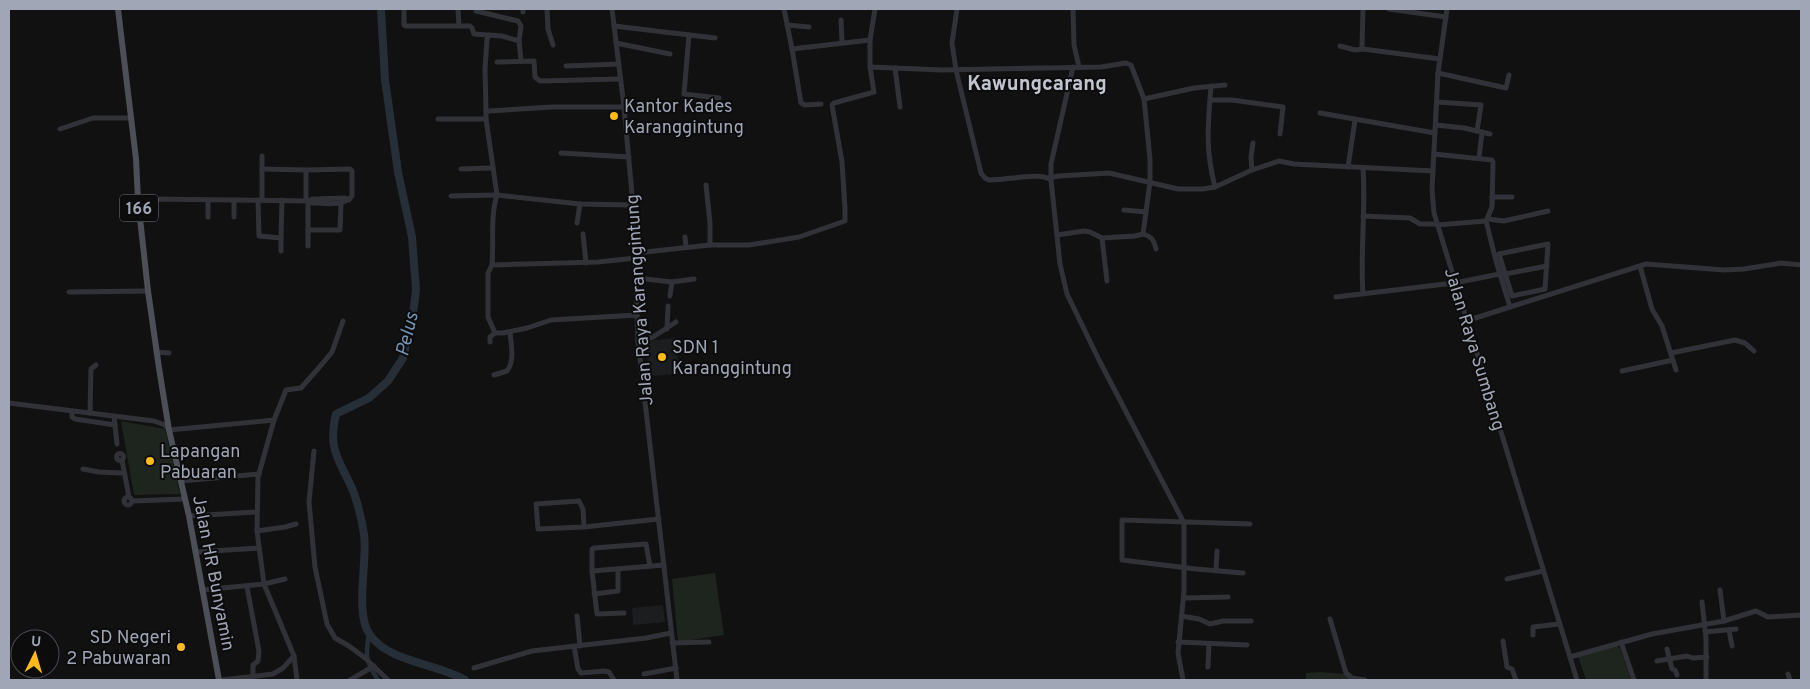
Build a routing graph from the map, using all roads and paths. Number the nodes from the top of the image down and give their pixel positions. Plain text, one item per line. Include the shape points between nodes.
1 (118, 9) edge
2 (404, 9) edge
3 (458, 9) edge
4 (547, 9) edge
5 (612, 9) edge
6 (784, 9) edge
7 (875, 9) edge
8 (958, 9) edge
9 (1073, 9) edge
10 (1363, 9) edge
11 (1389, 9) edge
12 (1447, 9) edge
13 (476, 11) dead end
14 (1446, 17) junction
15 (841, 20) dead end
16 (787, 25) junction
17 (458, 26) junction
18 (614, 26) junction
19 (809, 27) dead end
20 (489, 35) junction
21 (689, 35) junction
22 (715, 38) dead end
23 (870, 40) junction
24 (519, 41) junction
25 (842, 42) junction
26 (616, 43) junction
27 (553, 45) dead end
28 (1340, 46) dead end
29 (792, 49) junction
30 (1363, 49) junction
31 (670, 54) dead end
32 (1440, 59) junction
33 (521, 61) junction
34 (497, 62) dead end
35 (619, 64) junction
36 (566, 66) dead end
37 (870, 67) junction
38 (1076, 67) junction
39 (895, 68) junction
40 (956, 70) junction
41 (1438, 74) junction
42 (1509, 75) dead end
43 (620, 79) junction
44 (1225, 85) dead end
45 (1211, 86) junction
46 (719, 98) dead end
47 (1144, 99) junction
48 (1210, 100) junction
49 (1437, 102) junction
50 (822, 104) dead end
51 (624, 107) junction
52 (900, 107) dead end
53 (1320, 113) dead end
54 (486, 116) junction
55 (131, 118) junction
56 (438, 120) dead end
57 (1355, 120) junction
58 (1436, 125) junction
59 (60, 129) dead end
60 (1480, 131) junction
61 (1435, 133) junction
62 (1280, 134) dead end
63 (1490, 134) dead end
64 (1253, 143) dead end
65 (561, 153) dead end
66 (1434, 154) junction
67 (262, 156) dead end
68 (629, 157) junction
69 (1479, 158) junction
70 (1348, 167) junction
71 (493, 168) junction
72 (1363, 168) junction
73 (262, 169) junction
74 (461, 169) dead end
75 (306, 170) junction
76 (1252, 170) junction
77 (1433, 171) junction
78 (1050, 178) junction
79 (1150, 182) junction
80 (706, 185) dead end
81 (1215, 187) junction
82 (496, 195) junction
83 (451, 196) dead end
84 (1492, 197) junction
85 (1512, 197) dead end
86 (138, 200) junction
87 (208, 200) junction
88 (234, 200) junction
89 (260, 200) junction
90 (282, 200) junction
91 (349, 200) junction
92 (308, 201) junction
93 (342, 203) junction
94 (580, 204) junction
95 (633, 205) junction
96 (1124, 210) dead end
97 (1548, 211) dead end
98 (1146, 212) junction
99 (1363, 216) junction
100 (208, 217) dead end
101 (234, 217) dead end
102 (1487, 220) junction
103 (577, 223) dead end
104 (1436, 225) junction
105 (308, 230) junction
106 (583, 234) dead end
107 (1143, 234) junction
108 (1057, 235) junction
109 (685, 236) dead end
110 (281, 238) junction
111 (1102, 238) junction
112 (710, 245) junction
113 (308, 246) dead end
114 (686, 247) junction
115 (1156, 249) dead end
116 (280, 251) dead end
117 (636, 256) junction
118 (586, 263) junction
119 (492, 265) junction
120 (1801, 265) edge
121 (1547, 266) junction
122 (1640, 266) junction
123 (1503, 274) junction
124 (637, 278) junction
125 (694, 279) dead end
126 (1107, 281) dead end
127 (672, 282) junction
128 (1454, 283) junction
129 (148, 290) junction
130 (1535, 291) junction
131 (69, 292) dead end
132 (1363, 294) junction
133 (670, 296) dead end
134 (1336, 297) dead end
135 (1537, 298) junction
136 (668, 306) dead end
137 (1510, 307) junction
138 (638, 315) junction
139 (343, 321) dead end
140 (1466, 321) junction
141 (676, 322) dead end
142 (667, 329) junction
143 (510, 332) junction
144 (494, 334) junction
145 (638, 341) junction
146 (490, 342) dead end
147 (1754, 351) dead end
148 (156, 352) junction
149 (169, 353) dead end
150 (1671, 353) junction
151 (1673, 360) junction
152 (96, 365) dead end
153 (1676, 370) dead end
154 (1622, 371) dead end
155 (494, 375) dead end
156 (9, 403) edge
157 (166, 407) junction
158 (72, 411) junction
159 (90, 413) junction
160 (114, 416) junction
161 (274, 420) junction
162 (154, 421) junction
163 (115, 425) junction
164 (170, 430) junction
165 (117, 444) dead end
166 (314, 451) dead end
167 (83, 469) dead end
168 (121, 473) junction
169 (259, 474) junction
170 (181, 481) junction
171 (129, 499) junction
172 (186, 500) junction
173 (256, 512) junction
174 (189, 516) junction
175 (659, 519) junction
176 (1183, 522) junction
177 (296, 524) dead end
178 (1250, 524) dead end
179 (584, 527) junction
180 (257, 530) junction
181 (258, 548) junction
182 (1217, 551) dead end
183 (195, 552) junction
184 (664, 565) junction
185 (650, 566) junction
186 (1184, 566) junction
187 (618, 569) junction
188 (592, 571) junction
189 (1216, 571) junction
190 (1543, 571) junction
191 (1243, 573) dead end
192 (285, 579) dead end
193 (1508, 579) dead end
194 (264, 584) junction
195 (247, 587) junction
196 (202, 590) junction
197 (1720, 590) dead end
198 (594, 594) junction
199 (1228, 597) dead end
200 (1184, 598) junction
201 (1702, 602) dead end
202 (624, 613) dead end
203 (1801, 615) edge
204 (577, 616) dead end
205 (1181, 616) junction
206 (1330, 619) dead end
207 (1251, 621) dead end
208 (1724, 621) junction
209 (1559, 624) junction
210 (1704, 625) junction
211 (1736, 629) dead end
212 (1729, 630) junction
213 (1705, 632) junction
214 (671, 633) junction
215 (1533, 635) dead end
216 (1503, 641) dead end
217 (709, 642) dead end
218 (1178, 642) junction
219 (1621, 642) junction
220 (672, 643) junction
221 (1209, 644) junction
222 (1247, 645) dead end
223 (577, 646) junction
224 (1732, 646) dead end
225 (1667, 649) dead end
226 (294, 656) junction
227 (1570, 657) junction
228 (1707, 657) junction
229 (1669, 658) junction
230 (1657, 661) dead end
231 (374, 666) junction
232 (1208, 667) dead end
233 (474, 668) dead end
234 (676, 668) junction
235 (644, 674) dead end
236 (1677, 674) dead end
237 (1788, 674) dead end
238 (253, 678) edge
239 (220, 680) edge
240 (297, 680) edge
241 (350, 680) edge
242 (388, 680) edge
243 (614, 680) edge
244 (677, 680) edge
245 (1183, 680) edge
246 (1365, 680) edge
247 (1516, 680) edge
248 (1577, 680) edge
249 (1634, 680) edge
250 (1706, 680) edge
251 (1790, 680) edge

1 - 55 main road, 166
2 - 17 street via 406,26
3 - 17 street
4 - 27 street
5 - 18 street, Jalan Raya Karanggintung
6 - 16 street
7 - 23 street
8 - 40 street via 952,43
9 - 38 street
10 - 30 street
11 - 14 street
12 - 14 street, Jalan Raya Sumbang
13 - 24 street via 518,21 521,26
14 - 32 street, Jalan Raya Sumbang
15 - 25 street
16 - 19 street
16 - 29 street
17 - 20 street via 472,26 474,34
18 - 21 street
18 - 26 street, Jalan Raya Karanggintung
20 - 24 street
20 - 54 street via 485,69
21 - 22 street
21 - 46 street via 684,94
23 - 25 street
23 - 37 street
24 - 33 street
25 - 29 street
26 - 31 street
26 - 35 street, Jalan Raya Karanggintung
28 - 30 street
29 - 50 street via 801,102 805,105
30 - 32 street
32 - 41 street, Jalan Raya Sumbang
33 - 34 street
33 - 43 street via 534,61 535,77 540,80
35 - 36 street
35 - 43 street, Jalan Raya Karanggintung
37 - 39 street
37 - 112 street via 874,92 832,105 842,162 844,221 799,237 749,245
38 - 40 street
38 - 47 street via 1130,64
38 - 78 street
39 - 40 street
39 - 52 street
40 - 78 street via 983,176 989,180
41 - 42 street via 1506,88
41 - 49 street, Jalan Raya Sumbang
43 - 51 street, Jalan Raya Karanggintung
44 - 45 street
45 - 47 street
45 - 48 street
47 - 79 street
48 - 62 street via 1283,107
48 - 81 street via 1207,138
49 - 58 street, Jalan Raya Sumbang
49 - 60 street via 1481,105
51 - 54 street via 552,107
51 - 68 street, Jalan Raya Karanggintung
53 - 57 street
54 - 56 street
54 - 71 street
55 - 59 street via 93,118
55 - 86 main road, 166
57 - 61 street
57 - 70 street
58 - 60 street
58 - 61 street, Jalan Raya Sumbang
60 - 63 street
60 - 69 street
61 - 66 street, Jalan Raya Sumbang
64 - 76 street
65 - 68 street
66 - 69 street
66 - 77 street, Jalan Raya Sumbang
67 - 73 street
68 - 95 street, Jalan Raya Karanggintung
69 - 84 street via 1493,161
70 - 72 street
70 - 76 street via 1279,161
71 - 74 street
71 - 82 street
72 - 77 street
72 - 99 street
73 - 75 street
73 - 89 street
75 - 91 street via 351,170 352,196
75 - 92 street
76 - 81 street
77 - 104 street, Jalan Raya Sumbang
78 - 79 street via 1109,173
78 - 108 street
79 - 81 street via 1190,190
79 - 98 street
80 - 112 street
82 - 83 street
82 - 94 street
82 - 119 street
84 - 85 street
84 - 102 street
86 - 87 street
86 - 129 main road, 166
87 - 88 street
87 - 100 street
88 - 89 street
88 - 101 street
89 - 90 street
89 - 110 street via 258,236
90 - 92 street
90 - 110 street
91 - 92 street
91 - 93 street
92 - 93 street
92 - 105 street
93 - 105 street via 341,230
94 - 95 street
94 - 103 street
95 - 117 street, Jalan Raya Karanggintung
96 - 98 street
97 - 102 street via 1504,221
98 - 107 street
99 - 104 street via 1410,218 1420,224
99 - 132 street
102 - 104 street
102 - 123 street
104 - 128 street, Jalan Raya Sumbang
105 - 113 street
106 - 118 street
107 - 111 street
107 - 115 street via 1155,241
108 - 111 street via 1084,231
108 - 176 street via 1061,275 1067,294
109 - 114 street
110 - 116 street
111 - 126 street
112 - 114 street
114 - 117 street
117 - 118 street
117 - 124 street, Jalan Raya Karanggintung
118 - 119 street
119 - 144 street via 488,273 488,317
120 - 122 street via 1781,262 1724,270 1651,263
121 - 123 street
121 - 123 street via 1548,244 1499,254
121 - 130 street via 1545,289
122 - 135 street
122 - 150 street via 1652,308
123 - 128 street
123 - 130 street via 1512,296
123 - 137 street
124 - 127 street
124 - 138 street, Jalan Raya Karanggintung
125 - 127 street
127 - 133 street
128 - 132 street
128 - 140 street, Jalan Raya Sumbang
129 - 131 street
129 - 148 main road, 166
130 - 135 street
132 - 134 street
135 - 137 street
136 - 142 street
137 - 140 street
138 - 143 street via 550,320
138 - 145 street, Jalan Raya Karanggintung
139 - 161 street via 332,352 301,388 286,390
140 - 190 street, Jalan Raya Sumbang
141 - 142 street
142 - 145 street
143 - 144 street
143 - 155 street via 510,367 508,372
144 - 146 street
145 - 175 street, Jalan Raya Karanggintung
147 - 150 street via 1735,340
148 - 149 street
148 - 157 main road, 166
150 - 151 street
151 - 153 street
151 - 154 street
152 - 159 street via 91,369
156 - 158 street
157 - 162 street
157 - 164 main road, 166
158 - 159 street
158 - 163 street via 74,420
159 - 160 street
160 - 162 street
160 - 163 street
161 - 164 street
161 - 169 street
162 - 164 street
163 - 165 street
164 - 170 main road, Jalan HR Bunyamin / 166
166 - 231 street via 309,502 315,567 328,624 335,638
167 - 168 street
168 - 171 street
168 - 171 street via 121,460
169 - 170 street
169 - 173 street
170 - 172 main road, Jalan HR Bunyamin / 166
171 - 172 street
172 - 174 main road, Jalan HR Bunyamin / 166
173 - 174 street
173 - 180 street
174 - 183 main road, Jalan HR Bunyamin / 166
175 - 179 street
175 - 184 street, Jalan Raya Karanggintung
176 - 178 street
176 - 186 street
176 - 186 street via 1122,520 1121,557 1124,560
177 - 180 street
179 - 179 street via 579,501 536,504 538,529
180 - 181 street
181 - 183 street
181 - 194 street
182 - 189 street
183 - 196 main road, Jalan HR Bunyamin / 166
184 - 185 street
184 - 214 street, Jalan Raya Karanggintung
185 - 187 street
185 - 188 street via 646,544 591,550
186 - 189 street
186 - 200 street
187 - 188 street
187 - 198 street via 618,591
188 - 198 street
189 - 191 street
190 - 193 street
190 - 209 street, Jalan Raya Sumbang
192 - 194 street
194 - 195 street
194 - 226 street
195 - 196 street
195 - 238 street via 259,660 253,665
196 - 239 main road, Jalan HR Bunyamin / 166
197 - 208 street
198 - 202 street via 598,615
199 - 200 street
200 - 205 street
201 - 210 street
203 - 208 street via 1768,617 1756,611
204 - 223 street
205 - 207 street via 1210,624
205 - 218 street
206 - 246 street via 1346,673 1352,678
208 - 210 street
209 - 215 street via 1533,627
209 - 227 street, Jalan Raya Sumbang
210 - 213 street
210 - 219 street
211 - 212 street
212 - 213 street
212 - 224 street
213 - 228 street
214 - 220 street, Jalan Raya Karanggintung
214 - 223 street
216 - 247 street via 1507,667 1512,669
217 - 220 street
218 - 221 street
218 - 245 street
219 - 227 street
219 - 249 street
220 - 234 street, Jalan Raya Karanggintung
221 - 222 street
221 - 232 street
223 - 233 street via 522,653
223 - 243 street via 578,669 582,676 604,671 609,672
225 - 229 street
226 - 238 street via 273,674
226 - 240 street
227 - 248 street, Jalan Raya Sumbang
228 - 229 street
228 - 250 street
229 - 230 street
229 - 236 street
231 - 241 street
231 - 242 street
234 - 235 street
234 - 244 street, Jalan Raya Karanggintung
237 - 251 street
238 - 239 street

